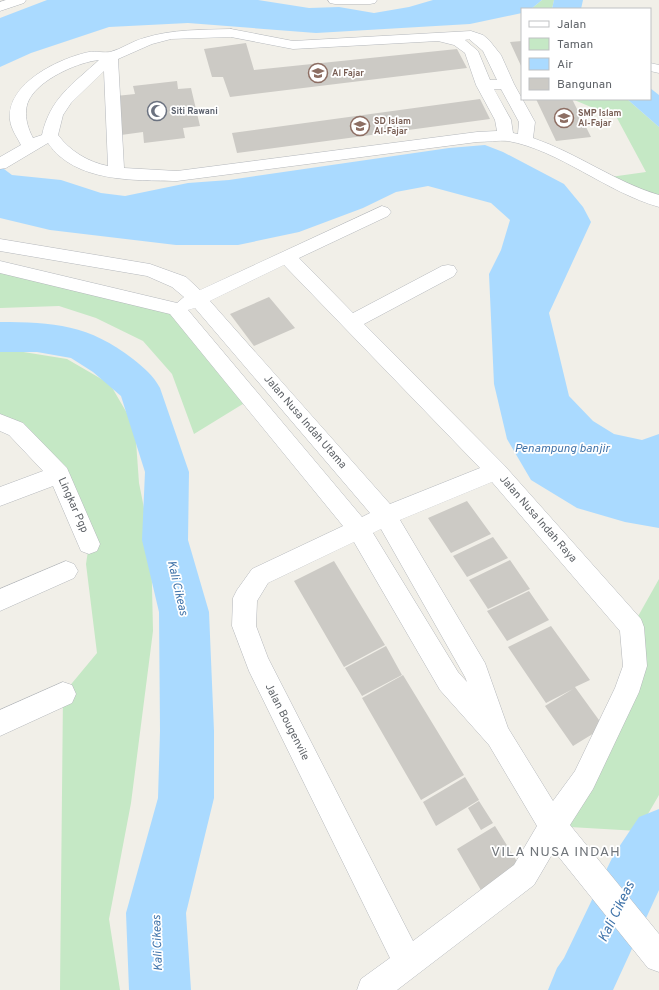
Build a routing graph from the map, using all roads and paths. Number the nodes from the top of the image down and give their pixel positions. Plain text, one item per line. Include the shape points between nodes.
1 (19, 0) edge
2 (342, 0) edge
3 (370, 0) edge
4 (0, 7) edge
5 (442, 38) junction
6 (111, 57) junction
7 (506, 84) junction
8 (484, 85) junction
9 (50, 135) junction
10 (506, 136) junction
11 (525, 140) junction
12 (30, 146) junction
13 (5, 161) edge
14 (116, 172) junction
15 (659, 201) edge
16 (382, 212) dead end
17 (0, 246) edge
18 (287, 257) junction
19 (0, 267) edge
20 (448, 271) dead end
21 (198, 299) junction
22 (176, 309) junction
23 (351, 322) junction
24 (0, 422) edge
25 (496, 470) junction
26 (59, 474) junction
27 (0, 497) edge
28 (386, 516) junction
29 (359, 529) junction
30 (90, 544) dead end
31 (66, 571) dead end
32 (0, 600) edge
33 (63, 694) dead end
34 (0, 723) edge
35 (498, 736) junction
36 (561, 837) junction
37 (659, 957) edge
38 (408, 963) junction
39 (372, 990) edge

1 - 4 street
2 - 3 street
5 - 6 street via 293,45 231,33 171,35 147,41
5 - 7 street via 463,35 479,38 490,48
5 - 8 street via 459,42 471,51
6 - 9 street via 65,100 55,115
6 - 12 street via 88,55 62,66 27,90 20,105 18,120
6 - 14 street
7 - 8 street
7 - 11 street via 527,122
8 - 10 street via 503,120
9 - 12 street
9 - 14 street via 61,150 72,157 93,168
10 - 11 street
10 - 14 street via 477,137 177,176
11 - 15 street via 574,161 640,196
12 - 13 street
16 - 18 street
17 - 21 street, Jalan Nusa Indah Utama via 150,270 179,282
18 - 21 street
18 - 23 street, Jalan Nusa Indah Raya
19 - 22 street
20 - 23 street
21 - 22 street
21 - 28 street, Jalan Nusa Indah Utama
22 - 29 street, Jalan Nusa Indah Utama
23 - 25 street, Jalan Nusa Indah Raya
24 - 26 street, Lingkar Pgp via 16,429
25 - 28 street, Jalan Bougenvile
25 - 36 street, Jalan Nusa Indah Raya via 632,627 636,666
26 - 27 street
26 - 30 street, Lingkar Pgp
28 - 29 street, Jalan Bougenvile
28 - 35 street, Jalan Nusa Indah Utama via 476,672
29 - 35 street, Jalan Nusa Indah Utama via 449,681
29 - 38 street, Jalan Bougenvile via 260,576 245,598 244,626 258,663
31 - 32 street
33 - 34 street
35 - 36 street, Jalan Nusa Indah Utama
36 - 37 street, Jalan Nusa Indah Utama
36 - 38 street via 524,875
38 - 39 street

